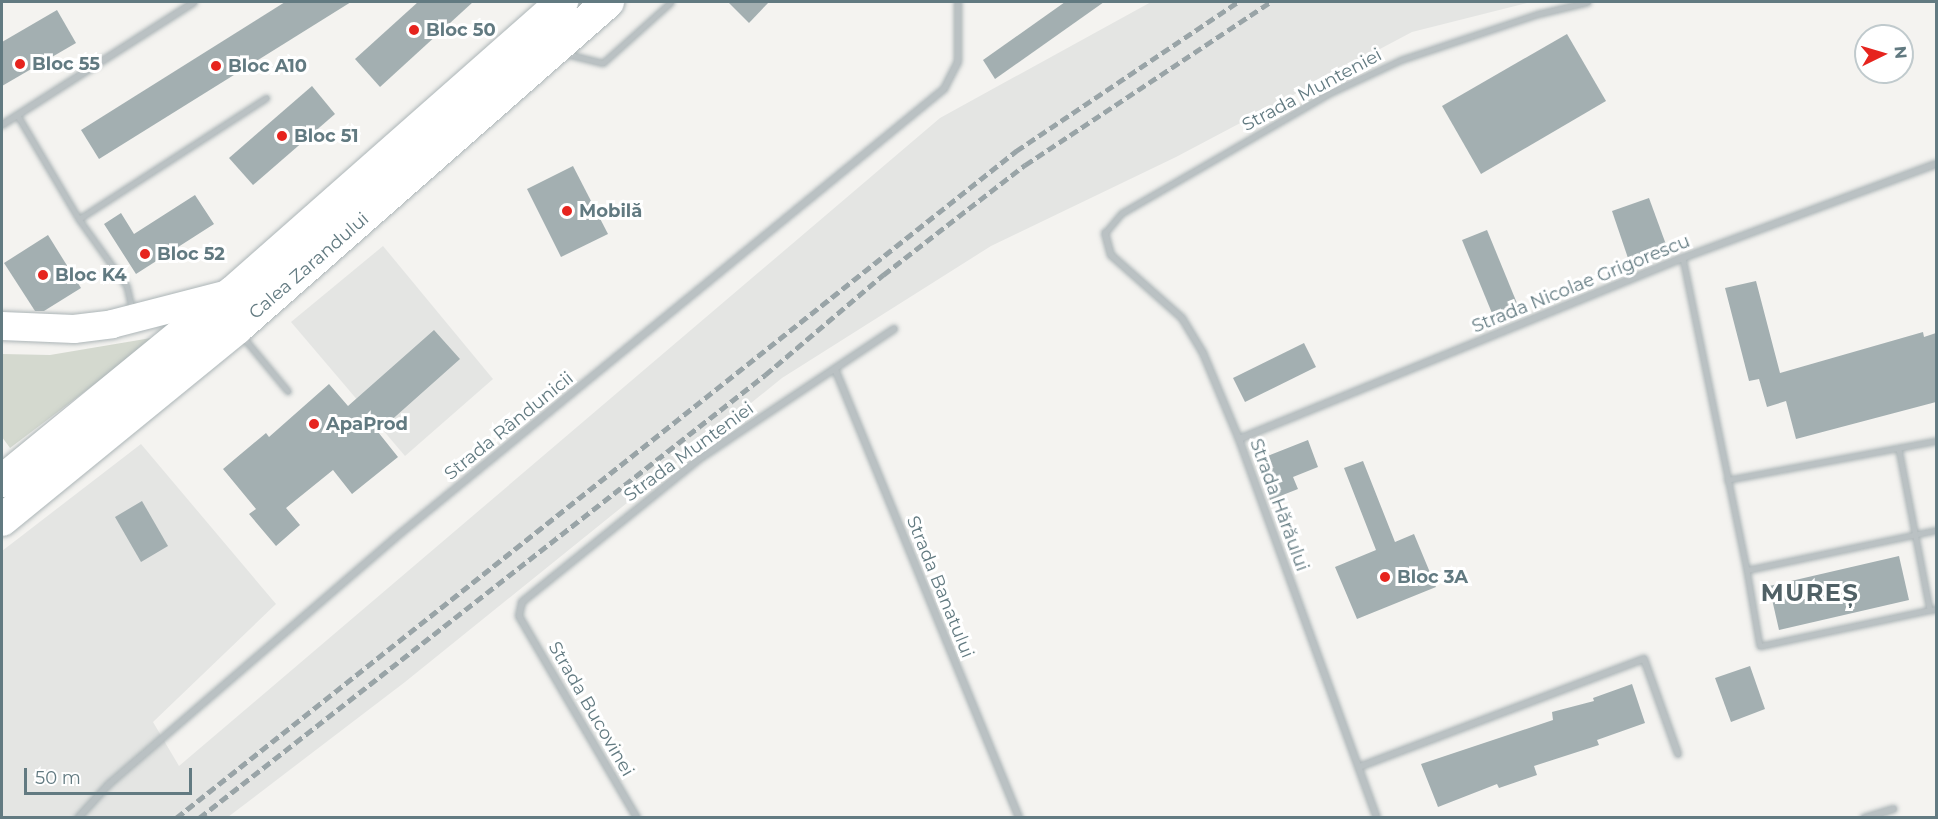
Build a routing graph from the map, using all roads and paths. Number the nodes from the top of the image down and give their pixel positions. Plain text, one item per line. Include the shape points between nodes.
1 (194, 2) edge
2 (562, 2) edge
3 (608, 2) edge
4 (671, 2) edge
5 (958, 2) edge
6 (1588, 2) edge
7 (556, 51) junction
8 (266, 98) dead end
9 (17, 114) junction
10 (2, 124) edge
11 (1936, 164) edge
12 (79, 219) junction
13 (1106, 233) joint
14 (1683, 258) junction
15 (233, 292) junction
16 (135, 320) junction
17 (2, 326) edge
18 (237, 328) junction
19 (894, 329) dead end
20 (835, 369) junction
21 (288, 391) dead end
22 (1239, 439) junction
23 (1936, 441) edge
24 (1899, 449) junction
25 (1727, 480) junction
26 (2, 482) edge
27 (10, 514) edge
28 (1936, 530) edge
29 (1916, 535) junction
30 (1747, 570) junction
31 (1936, 609) edge
32 (1930, 610) junction
33 (519, 616) joint
34 (1678, 754) dead end
35 (1359, 767) junction
36 (1894, 809) dead end
37 (78, 818) edge
38 (637, 818) edge
39 (1019, 818) edge
40 (1377, 818) edge
41 (1864, 818) edge

1 - 9 street
2 - 15 main road, Calea Zarandului
3 - 7 main road, Calea Zarandului
4 - 7 lane via 603,63
5 - 37 street, Strada Rândunicii via 957,62 944,89 396,537 109,784
6 - 13 lane, Strada Munteniei via 1538,14 1401,60 1328,94 1122,213
7 - 18 main road, Calea Zarandului
8 - 12 lane
9 - 10 street
9 - 12 lane
11 - 14 street, Strada Nicolae Grigorescu
12 - 16 lane via 127,286
13 - 22 street, Strada Hărăului via 1112,255 1192,331
14 - 22 street, Strada Nicolae Grigorescu
14 - 25 lane
15 - 16 street
15 - 26 main road, Calea Zarandului
16 - 17 street via 74,329
18 - 21 lane
18 - 27 main road, Calea Zarandului
19 - 20 street, Strada Munteniei
20 - 33 street, Strada Munteniei via 702,457 522,602
20 - 39 street, Strada Banatului
22 - 35 street, Strada Hărăului
23 - 24 lane
24 - 25 lane
24 - 29 lane
25 - 30 lane
26 - 27 street
28 - 29 lane
29 - 30 lane
29 - 32 lane
30 - 32 lane via 1760,646
31 - 32 lane
33 - 38 street, Strada Bucovinei
34 - 35 street via 1644,659
35 - 40 street, Strada Hărăului
36 - 41 street

